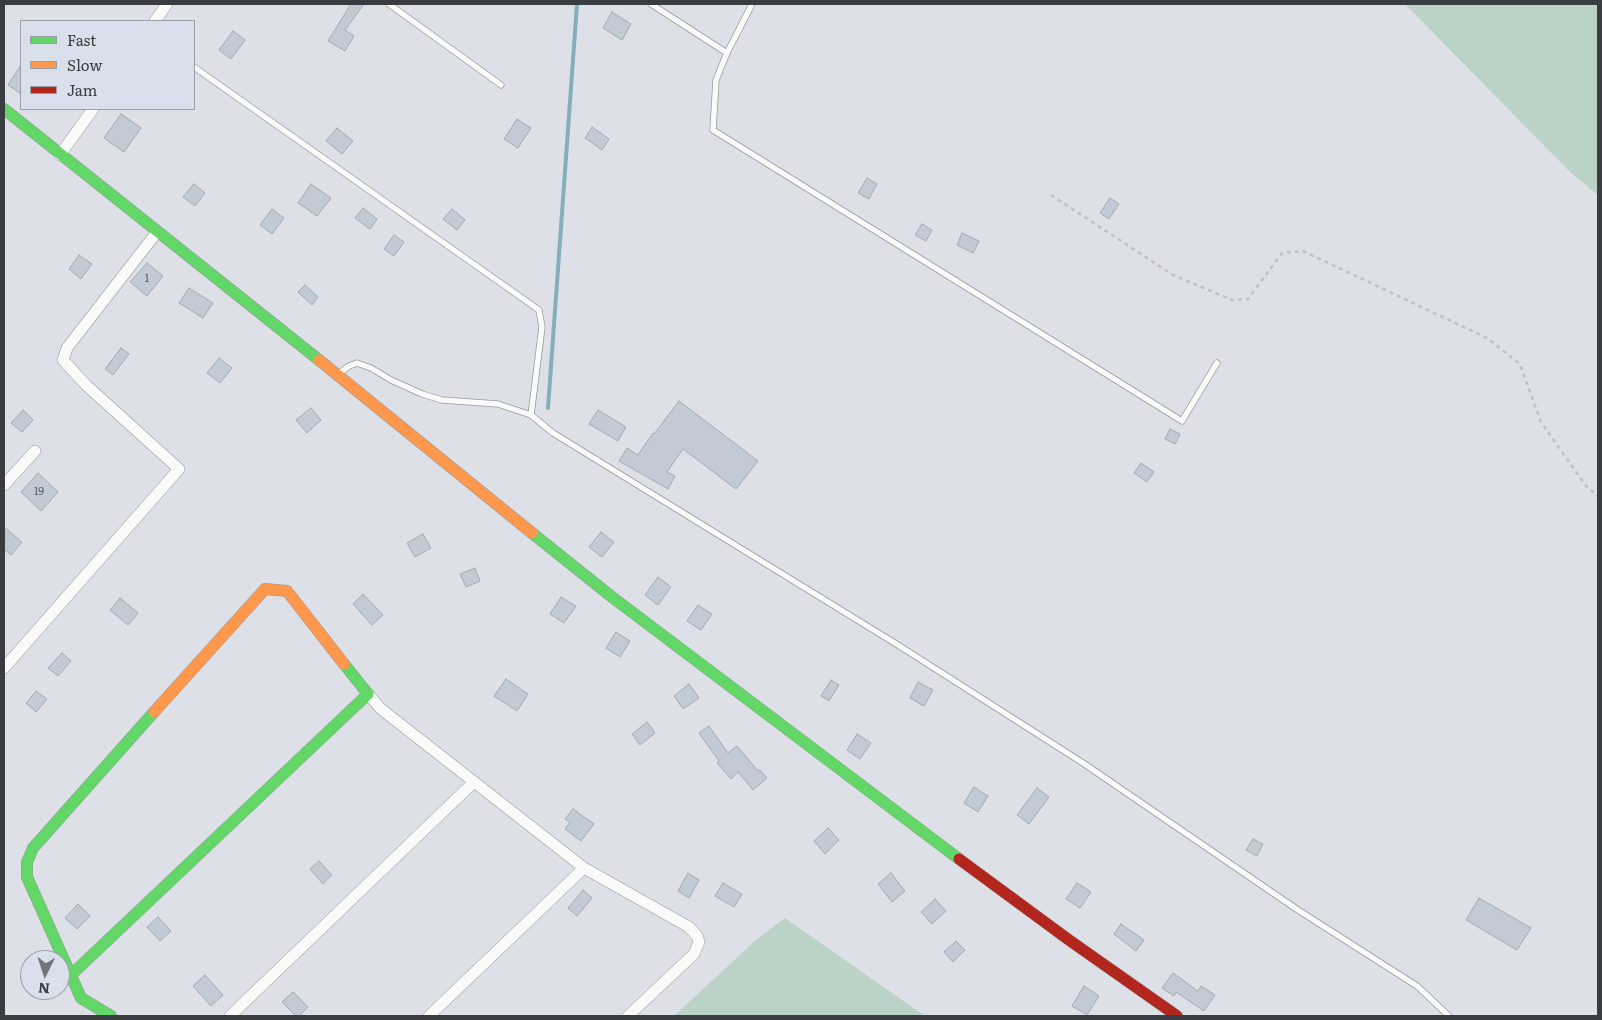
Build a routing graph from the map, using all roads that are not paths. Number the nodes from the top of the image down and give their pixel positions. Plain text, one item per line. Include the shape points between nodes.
1 (168, 4) edge
2 (389, 4) edge
3 (651, 4) edge
4 (752, 4) edge
5 (156, 20) edge
6 (727, 53) junction
7 (195, 68) edge
8 (501, 85) dead end
9 (4, 109) edge
10 (92, 110) edge
11 (60, 155) junction
12 (156, 232) junction
13 (1217, 363) dead end
14 (337, 375) junction
15 (531, 414) junction
16 (35, 451) dead end
17 (4, 485) edge
18 (4, 668) edge
19 (368, 694) junction
20 (474, 782) junction
21 (584, 868) junction
22 (71, 975) junction
23 (111, 1016) edge
24 (230, 1016) edge
25 (429, 1016) edge
26 (628, 1016) edge
27 (1177, 1016) edge
28 (1449, 1016) edge

1 - 5 street
2 - 8 lane
3 - 6 lane
4 - 6 lane
6 - 13 lane via 716,80 713,130 1182,421
7 - 15 lane via 539,310 542,328
9 - 11 street
10 - 11 street
11 - 12 street
12 - 14 street
12 - 18 street via 67,348 63,360 179,469
14 - 15 lane via 357,363 442,400 498,404
14 - 27 street via 612,597 1069,940
15 - 28 lane via 553,433 1084,763 1298,910 1417,986
16 - 17 street
19 - 20 street via 381,709
19 - 22 street
19 - 22 street via 287,590 265,589 33,848 27,862 27,877
20 - 21 street
20 - 24 street
21 - 25 street
21 - 26 street via 689,927 699,942 694,954
22 - 23 street via 81,998

